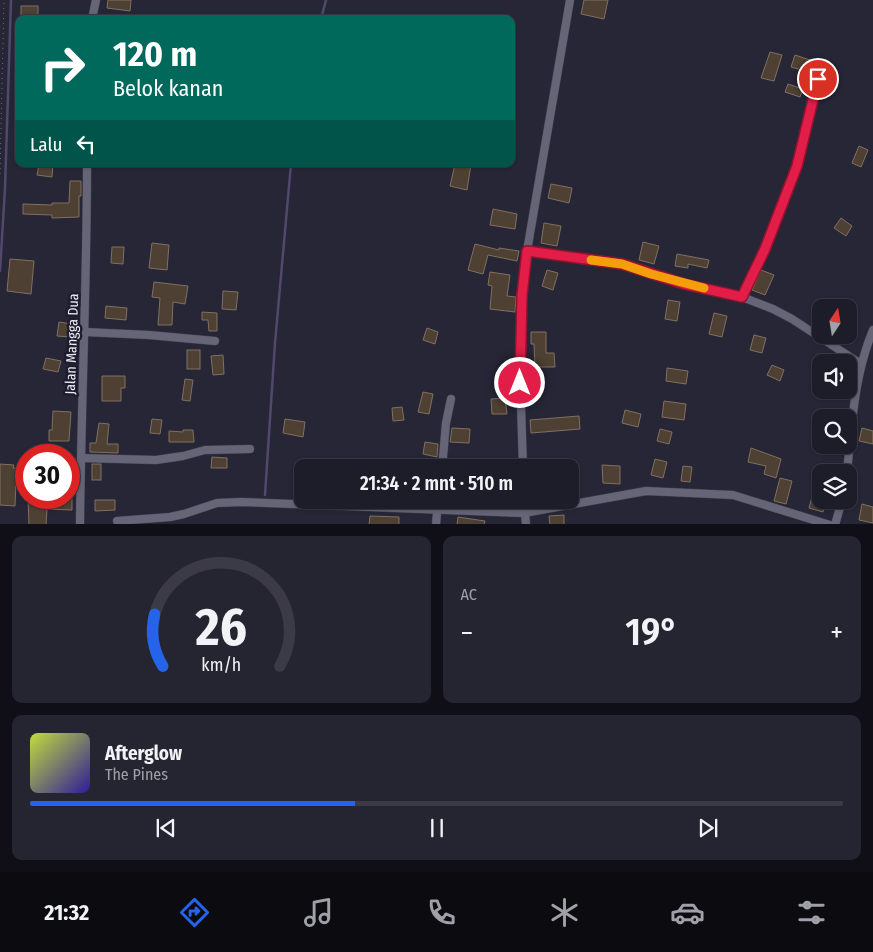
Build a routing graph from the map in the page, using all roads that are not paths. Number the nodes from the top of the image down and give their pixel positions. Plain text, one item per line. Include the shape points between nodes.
1 (96, 0) edge
2 (570, 0) edge
3 (93, 15) edge
4 (818, 79) dead end
5 (87, 167) edge
6 (527, 251) junction
7 (742, 297) junction
8 (873, 330) edge
9 (85, 332) junction
10 (215, 341) dead end
11 (861, 364) junction
12 (451, 399) dead end
13 (250, 449) dead end
14 (81, 458) junction
15 (443, 459) edge
16 (523, 459) edge
17 (848, 464) edge
18 (524, 509) edge
19 (839, 509) edge
20 (437, 510) junction
21 (524, 513) junction
22 (117, 521) dead end
23 (80, 524) edge
24 (436, 524) edge
25 (526, 524) edge
26 (830, 524) edge
27 (835, 524) edge

1 - 3 street
2 - 6 street
4 - 7 street via 797,166 765,249
5 - 9 street, Jalan Mangga Dua
6 - 7 street via 622,264
6 - 16 street via 520,373
7 - 11 street via 792,319
8 - 11 street
9 - 10 street
9 - 14 street, Jalan Mangga Dua
11 - 17 street
12 - 15 street
13 - 14 street via 205,450 156,460
14 - 23 street, Jalan Mangga Dua
18 - 21 street
19 - 27 street
20 - 21 street
20 - 22 street via 241,502 218,503 170,517
20 - 24 street
21 - 25 street
21 - 26 street via 646,491 733,495

